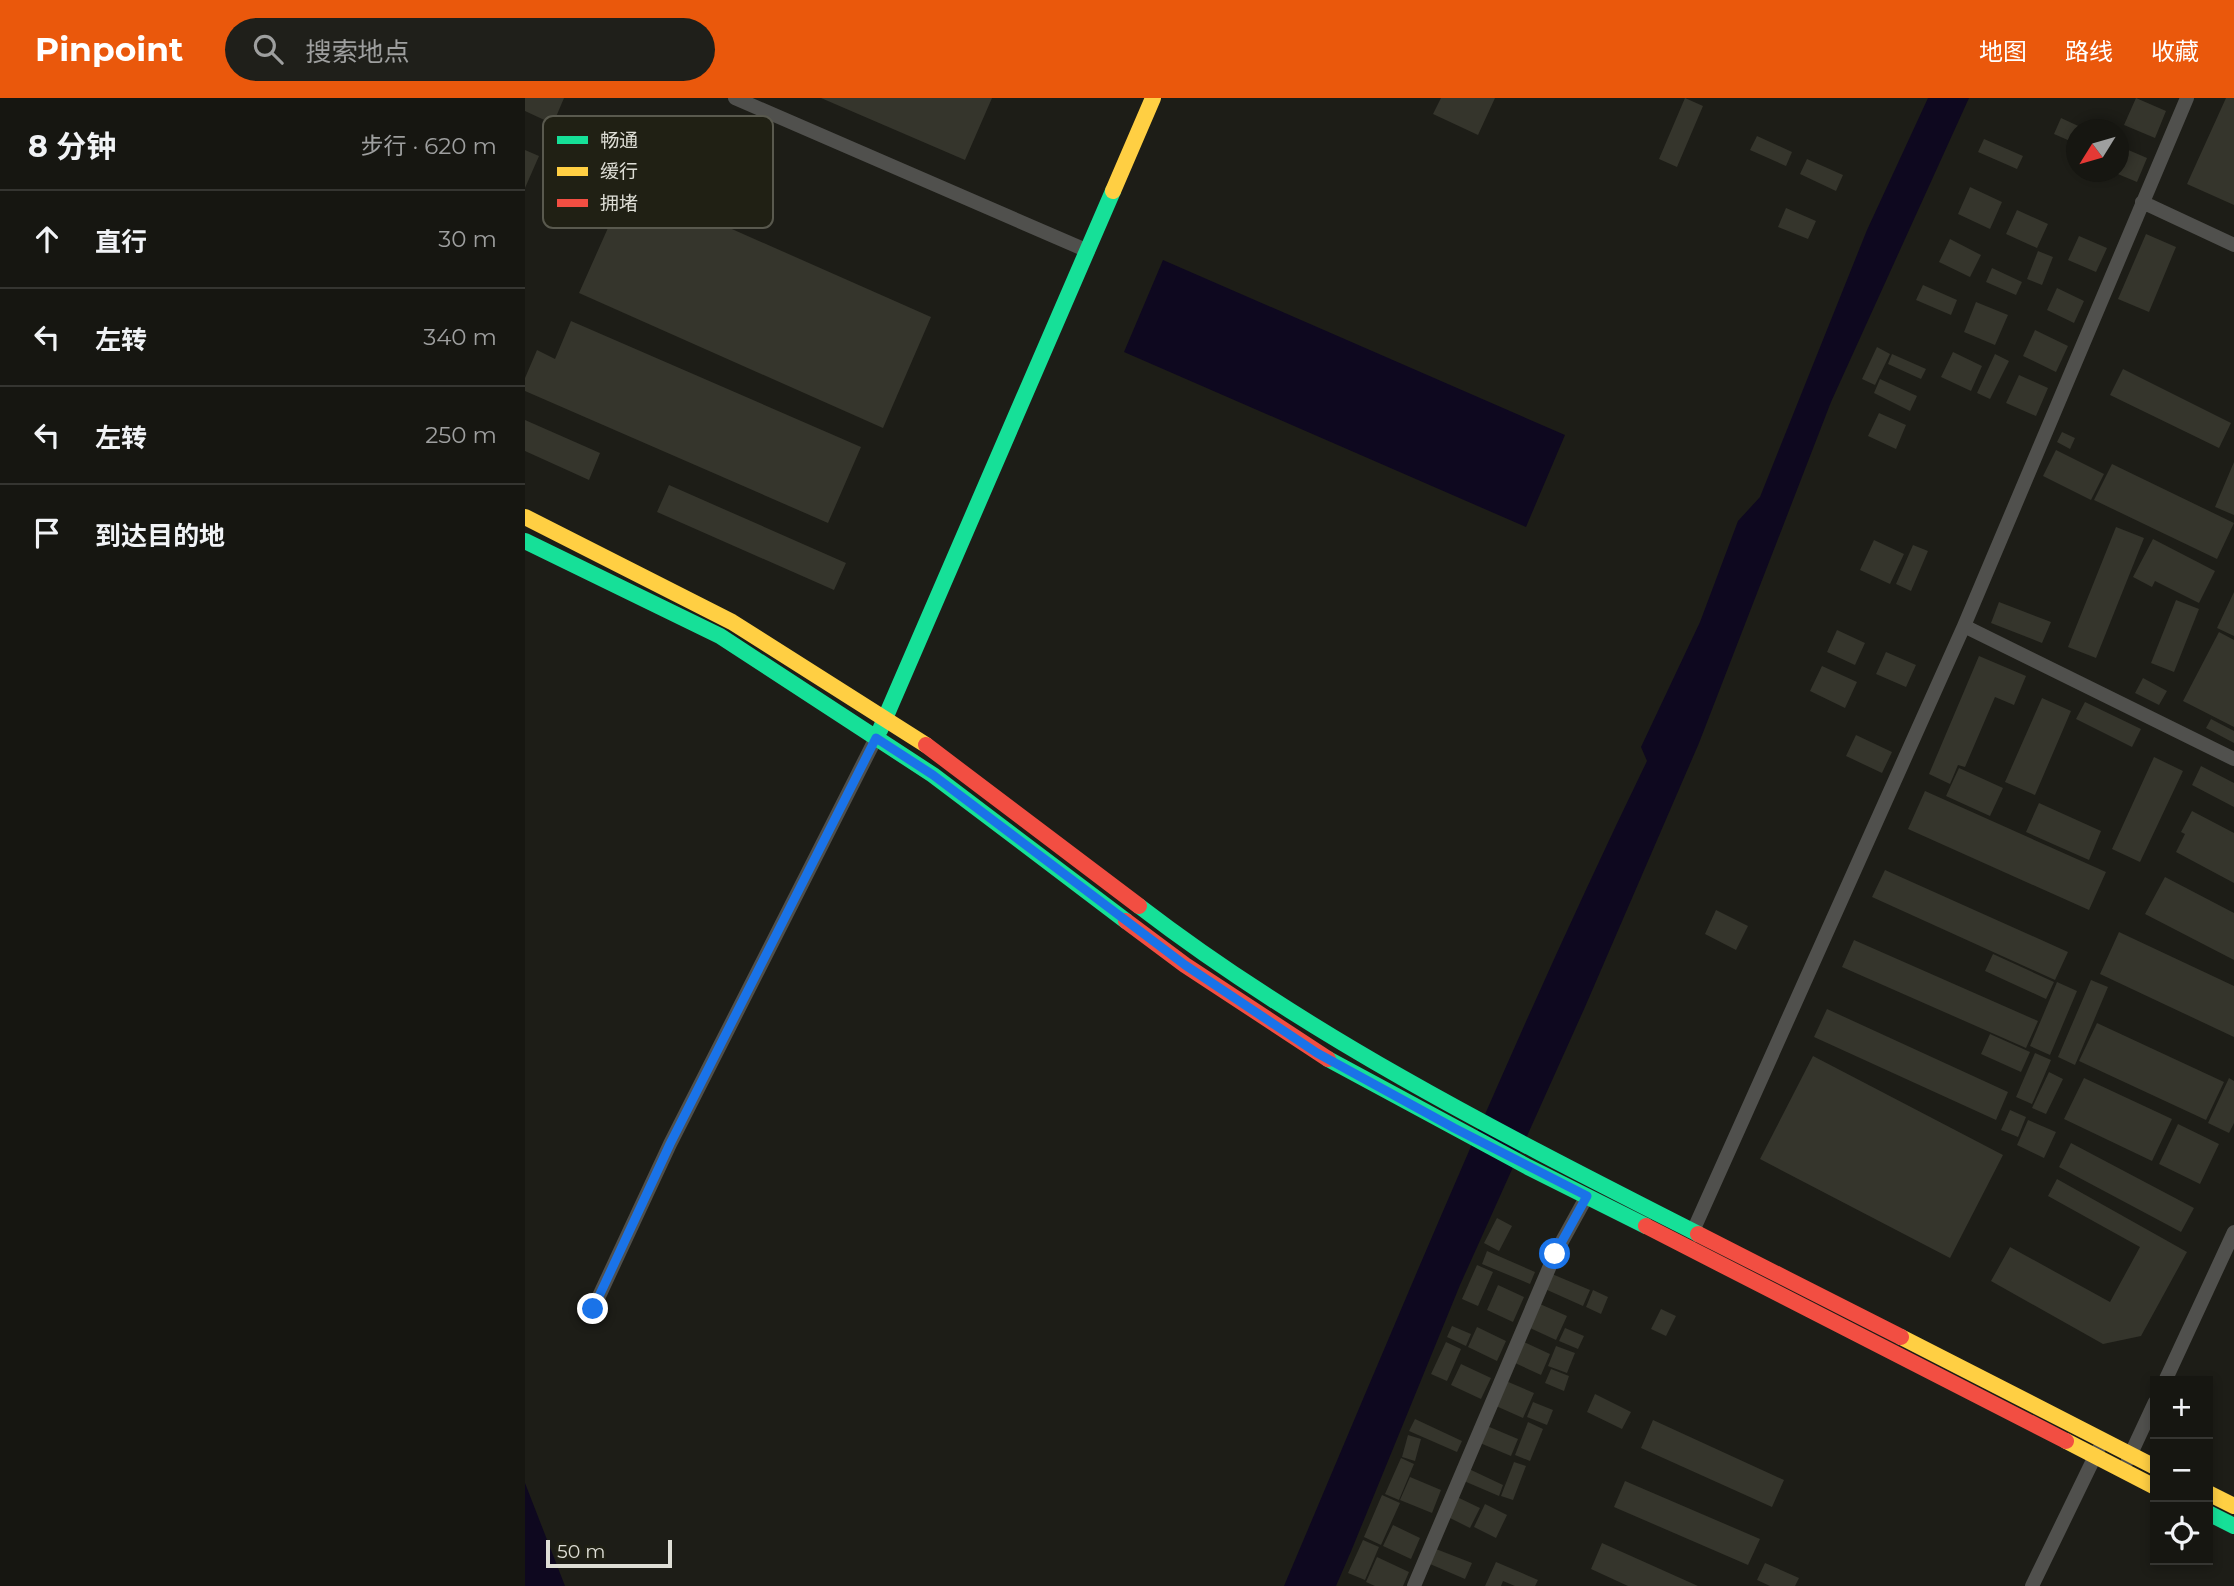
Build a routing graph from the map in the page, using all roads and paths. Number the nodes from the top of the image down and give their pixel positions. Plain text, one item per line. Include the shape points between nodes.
1 (735, 98) edge
2 (1153, 98) edge
3 (2187, 98) edge
4 (2142, 202) junction
5 (2234, 245) edge
6 (1088, 251) junction
7 (525, 517) edge
8 (525, 541) edge
9 (1964, 626) junction
10 (887, 718) junction
11 (876, 738) junction
12 (2234, 759) edge
13 (1305, 1020) junction
14 (1293, 1037) junction
15 (1587, 1196) junction
16 (1693, 1231) junction
17 (2234, 1232) edge
18 (593, 1309) dead end
19 (2167, 1376) edge
20 (2150, 1413) edge
21 (2103, 1439) junction
22 (2131, 1455) junction
23 (2095, 1456) junction
24 (2150, 1464) edge
25 (2122, 1470) junction
26 (2150, 1484) edge
27 (2213, 1496) edge
28 (2234, 1506) edge
29 (2213, 1516) edge
30 (2234, 1526) edge
31 (1414, 1586) edge
32 (2032, 1586) edge

1 - 6 street
2 - 6 main road
3 - 4 street
4 - 5 street
4 - 9 street
6 - 10 main road
7 - 10 main road via 732,622
8 - 11 main road via 720,636
9 - 12 street
9 - 16 street
10 - 11 main road
10 - 13 main road via 1195,948
11 - 14 main road via 933,775 1185,965
11 - 18 street via 670,1144
13 - 14 main road
13 - 16 main road via 1462,1110
14 - 15 main road
15 - 23 main road
15 - 31 street via 1555,1254
16 - 21 main road
17 - 19 street
20 - 22 street
21 - 22 main road
21 - 23 street
22 - 24 main road
22 - 25 street
23 - 25 main road
23 - 32 street
25 - 26 main road
27 - 28 main road
29 - 30 main road

